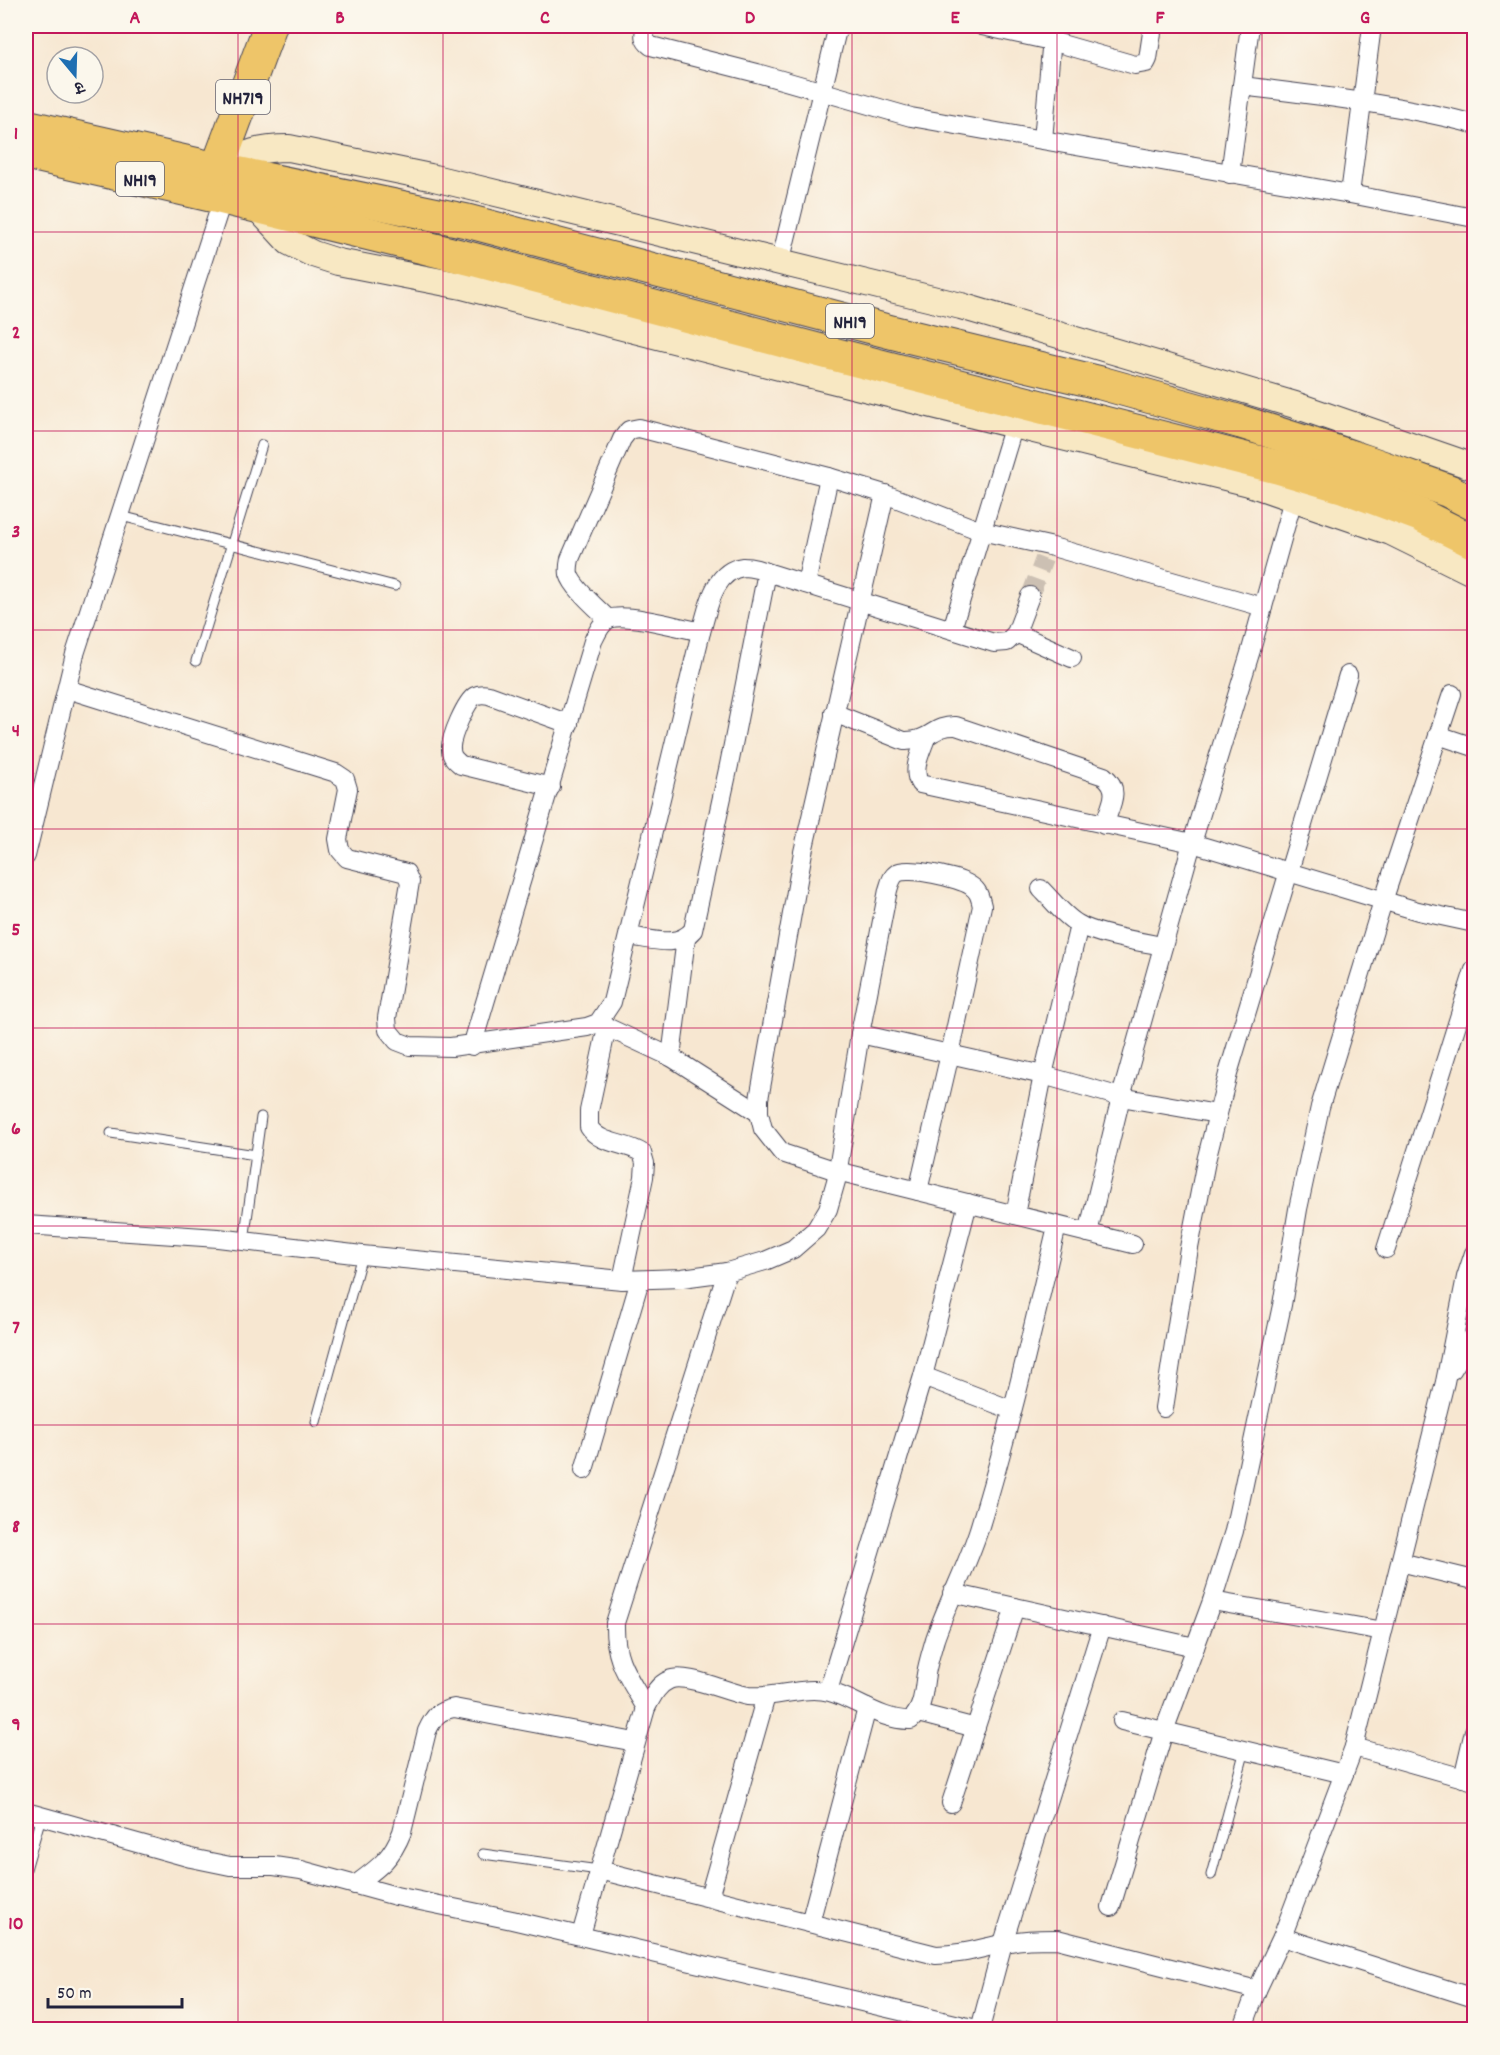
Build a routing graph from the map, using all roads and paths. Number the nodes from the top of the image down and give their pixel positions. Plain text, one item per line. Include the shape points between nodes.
1 (270, 26) edge
2 (646, 26) edge
3 (838, 26) edge
4 (987, 26) edge
5 (1153, 26) edge
6 (1250, 26) edge
7 (1372, 26) edge
8 (1052, 33) edge
9 (1242, 86) junction
10 (822, 92) junction
11 (1362, 101) junction
12 (1474, 124) edge
13 (26, 126) edge
14 (1043, 140) junction
15 (26, 153) edge
16 (1230, 174) junction
17 (220, 183) junction
18 (1350, 194) junction
19 (255, 206) junction
20 (1474, 218) edge
21 (780, 263) junction
22 (1014, 425) junction
23 (262, 445) dead end
24 (1474, 467) edge
25 (829, 477) junction
26 (885, 494) junction
27 (1293, 499) junction
28 (1474, 504) edge
29 (121, 516) junction
30 (981, 531) junction
31 (231, 542) junction
32 (1474, 542) edge
33 (767, 572) junction
34 (1474, 573) edge
35 (806, 584) junction
36 (395, 586) dead end
37 (1030, 596) tunnel mouth
38 (860, 601) junction
39 (1263, 607) junction
40 (608, 620) junction
41 (952, 629) junction
42 (701, 632) junction
43 (1016, 633) junction
44 (1072, 658) dead end
45 (196, 661) dead end
46 (1348, 675) dead end
47 (67, 689) junction
48 (1452, 694) dead end
49 (834, 713) junction
50 (569, 724) junction
51 (1438, 735) junction
52 (926, 738) junction
53 (1474, 747) edge
54 (550, 787) junction
55 (1104, 825) junction
56 (1192, 843) junction
57 (26, 856) edge
58 (1290, 872) junction
59 (1041, 889) dead end
60 (1383, 901) junction
61 (1474, 923) edge
62 (1079, 925) junction
63 (629, 936) junction
64 (686, 938) junction
65 (1163, 946) junction
66 (1474, 970) edge
67 (603, 1025) junction
68 (860, 1034) junction
69 (472, 1046) junction
70 (950, 1054) junction
71 (671, 1057) junction
72 (1043, 1075) junction
73 (1121, 1097) junction
74 (759, 1113) junction
75 (1218, 1114) junction
76 (261, 1117) dead end
77 (111, 1133) dead end
78 (256, 1155) junction
79 (837, 1171) junction
80 (918, 1191) junction
81 (968, 1203) junction
82 (1015, 1215) junction
83 (26, 1225) edge
84 (1057, 1226) junction
85 (1089, 1233) junction
86 (244, 1241) junction
87 (1133, 1244) dead end
88 (1386, 1249) dead end
89 (1474, 1252) edge
90 (362, 1255) junction
91 (727, 1272) junction
92 (631, 1280) junction
93 (1474, 1334) edge
94 (923, 1376) junction
95 (1445, 1382) junction
96 (1164, 1408) dead end
97 (1012, 1410) junction
98 (316, 1422) dead end
99 (584, 1470) dead end
100 (1400, 1562) junction
101 (1474, 1580) edge
102 (952, 1593) junction
103 (1212, 1601) junction
104 (1015, 1607) junction
105 (1102, 1626) junction
106 (1383, 1630) junction
107 (1195, 1647) junction
108 (828, 1691) junction
109 (766, 1696) junction
110 (646, 1707) junction
111 (867, 1708) junction
112 (918, 1713) junction
113 (1122, 1721) dead end
114 (976, 1728) junction
115 (1164, 1731) junction
116 (1474, 1731) edge
117 (635, 1742) junction
118 (1354, 1747) junction
119 (1245, 1750) junction
120 (1344, 1774) junction
121 (1469, 1780) edge
122 (951, 1803) dead end
123 (33, 1815) edge
124 (483, 1854) dead end
125 (26, 1869) edge
126 (599, 1870) junction
127 (1211, 1875) dead end
128 (355, 1885) junction
129 (709, 1897) junction
130 (1111, 1907) dead end
131 (810, 1923) junction
132 (581, 1935) junction
133 (1282, 1937) junction
134 (1003, 1943) junction
135 (1257, 1990) junction
136 (1474, 1998) edge
137 (981, 2029) edge
138 (1242, 2030) edge

1 - 17 highway, NH719
2 - 10 street via 645,42 651,46
3 - 10 street
4 - 8 street
5 - 8 street via 1148,59 1140,65
6 - 9 street
7 - 11 street
8 - 14 street
9 - 11 street
9 - 16 street
10 - 14 street via 895,113
10 - 21 street
11 - 12 street
11 - 18 street
13 - 17 highway, NH19
14 - 16 street
15 - 17 highway, NH19
16 - 18 street
17 - 19 highway, NH19
17 - 21 street via 252,151 289,148 429,177
17 - 28 highway, NH19 via 467,221 880,329 1101,382 1357,458
17 - 29 street
18 - 20 street
19 - 22 street via 289,242 338,262 462,286
19 - 32 highway, NH19 via 1277,467 1420,515
21 - 24 street via 962,306 1295,405
22 - 27 street via 1249,483
22 - 30 street
23 - 31 lane
25 - 26 street
25 - 35 street
25 - 40 street via 639,428 630,430 622,438 568,568 575,585
26 - 30 street
26 - 38 street
27 - 34 street via 1391,532
27 - 39 street
29 - 31 lane
29 - 47 street
30 - 39 street via 1047,553
30 - 41 street
31 - 36 lane
31 - 45 lane
33 - 35 street
33 - 42 street via 743,567 720,580
33 - 64 street via 696,918
35 - 38 street
37 - 43 street
38 - 41 street
38 - 49 street
39 - 56 street
40 - 42 street via 623,617
40 - 50 street via 593,641
41 - 43 street via 994,643 1007,642
42 - 63 street
43 - 44 street
46 - 58 street
47 - 57 street
47 - 69 street via 345,778 348,789 338,839 340,850 347,858 406,873 410,882 388,1006 388,1030 397,1041 410,1046
48 - 51 street
49 - 52 street via 904,741
49 - 74 street via 803,852
50 - 54 street
50 - 54 street via 481,694 466,704 452,741 453,758 460,765
51 - 53 street
51 - 60 street
52 - 55 street via 915,777 920,784
52 - 55 street via 946,726 956,726 1104,776 1111,782 1114,795
54 - 69 street
55 - 56 street
56 - 58 street
56 - 65 street
58 - 60 street
58 - 75 street
59 - 62 street
60 - 61 street
60 - 103 street via 1320,1107 1236,1520
62 - 65 street
62 - 72 street
63 - 64 street via 673,942
63 - 67 street
64 - 71 street
65 - 73 street
66 - 88 street
67 - 69 street
67 - 71 street
67 - 92 street via 589,1127 598,1138 642,1153 645,1163
68 - 70 street
68 - 70 street via 891,879 907,869 961,881 980,895 982,906
68 - 79 street
70 - 72 street
70 - 80 street
71 - 74 street
72 - 73 street
72 - 82 street
73 - 75 street
73 - 85 street
74 - 79 street via 763,1129 782,1153
75 - 96 street via 1189,1248
76 - 78 lane
77 - 78 lane
78 - 86 lane
79 - 80 street
79 - 91 street via 828,1209 801,1242 765,1261
80 - 81 street
81 - 82 street
81 - 94 street
82 - 84 street
83 - 86 street
84 - 85 street
84 - 97 street
85 - 87 street
86 - 90 street
89 - 95 street
90 - 92 street
90 - 98 lane
91 - 92 street
91 - 110 street via 615,1623 619,1661
92 - 99 street
93 - 95 street
94 - 97 street
94 - 108 street
95 - 100 street
97 - 102 street via 978,1532
100 - 101 street
100 - 106 street
102 - 104 street
102 - 112 street via 935,1640
103 - 106 street
103 - 107 street
104 - 105 street
104 - 114 street
105 - 107 street
105 - 134 street
106 - 118 street
107 - 115 street
108 - 109 street
108 - 111 street
109 - 110 street via 748,1696 680,1677 656,1689
109 - 129 street
110 - 117 street
111 - 112 street via 899,1720 911,1720
111 - 131 street
112 - 114 street
113 - 115 street
114 - 122 street
115 - 119 street
115 - 130 street
116 - 121 street
117 - 126 street
117 - 128 street via 454,1708 442,1710 427,1731 396,1848
118 - 120 street
118 - 121 street
119 - 120 street
119 - 127 lane
120 - 133 street
123 - 125 lane
123 - 128 street via 191,1858 230,1866 274,1866
124 - 126 lane
126 - 129 street
126 - 132 street
128 - 132 street
129 - 131 street
131 - 134 street via 936,1955 956,1955
132 - 137 street
133 - 135 street
133 - 136 street
134 - 135 street via 1057,1939
134 - 137 street
135 - 138 street

